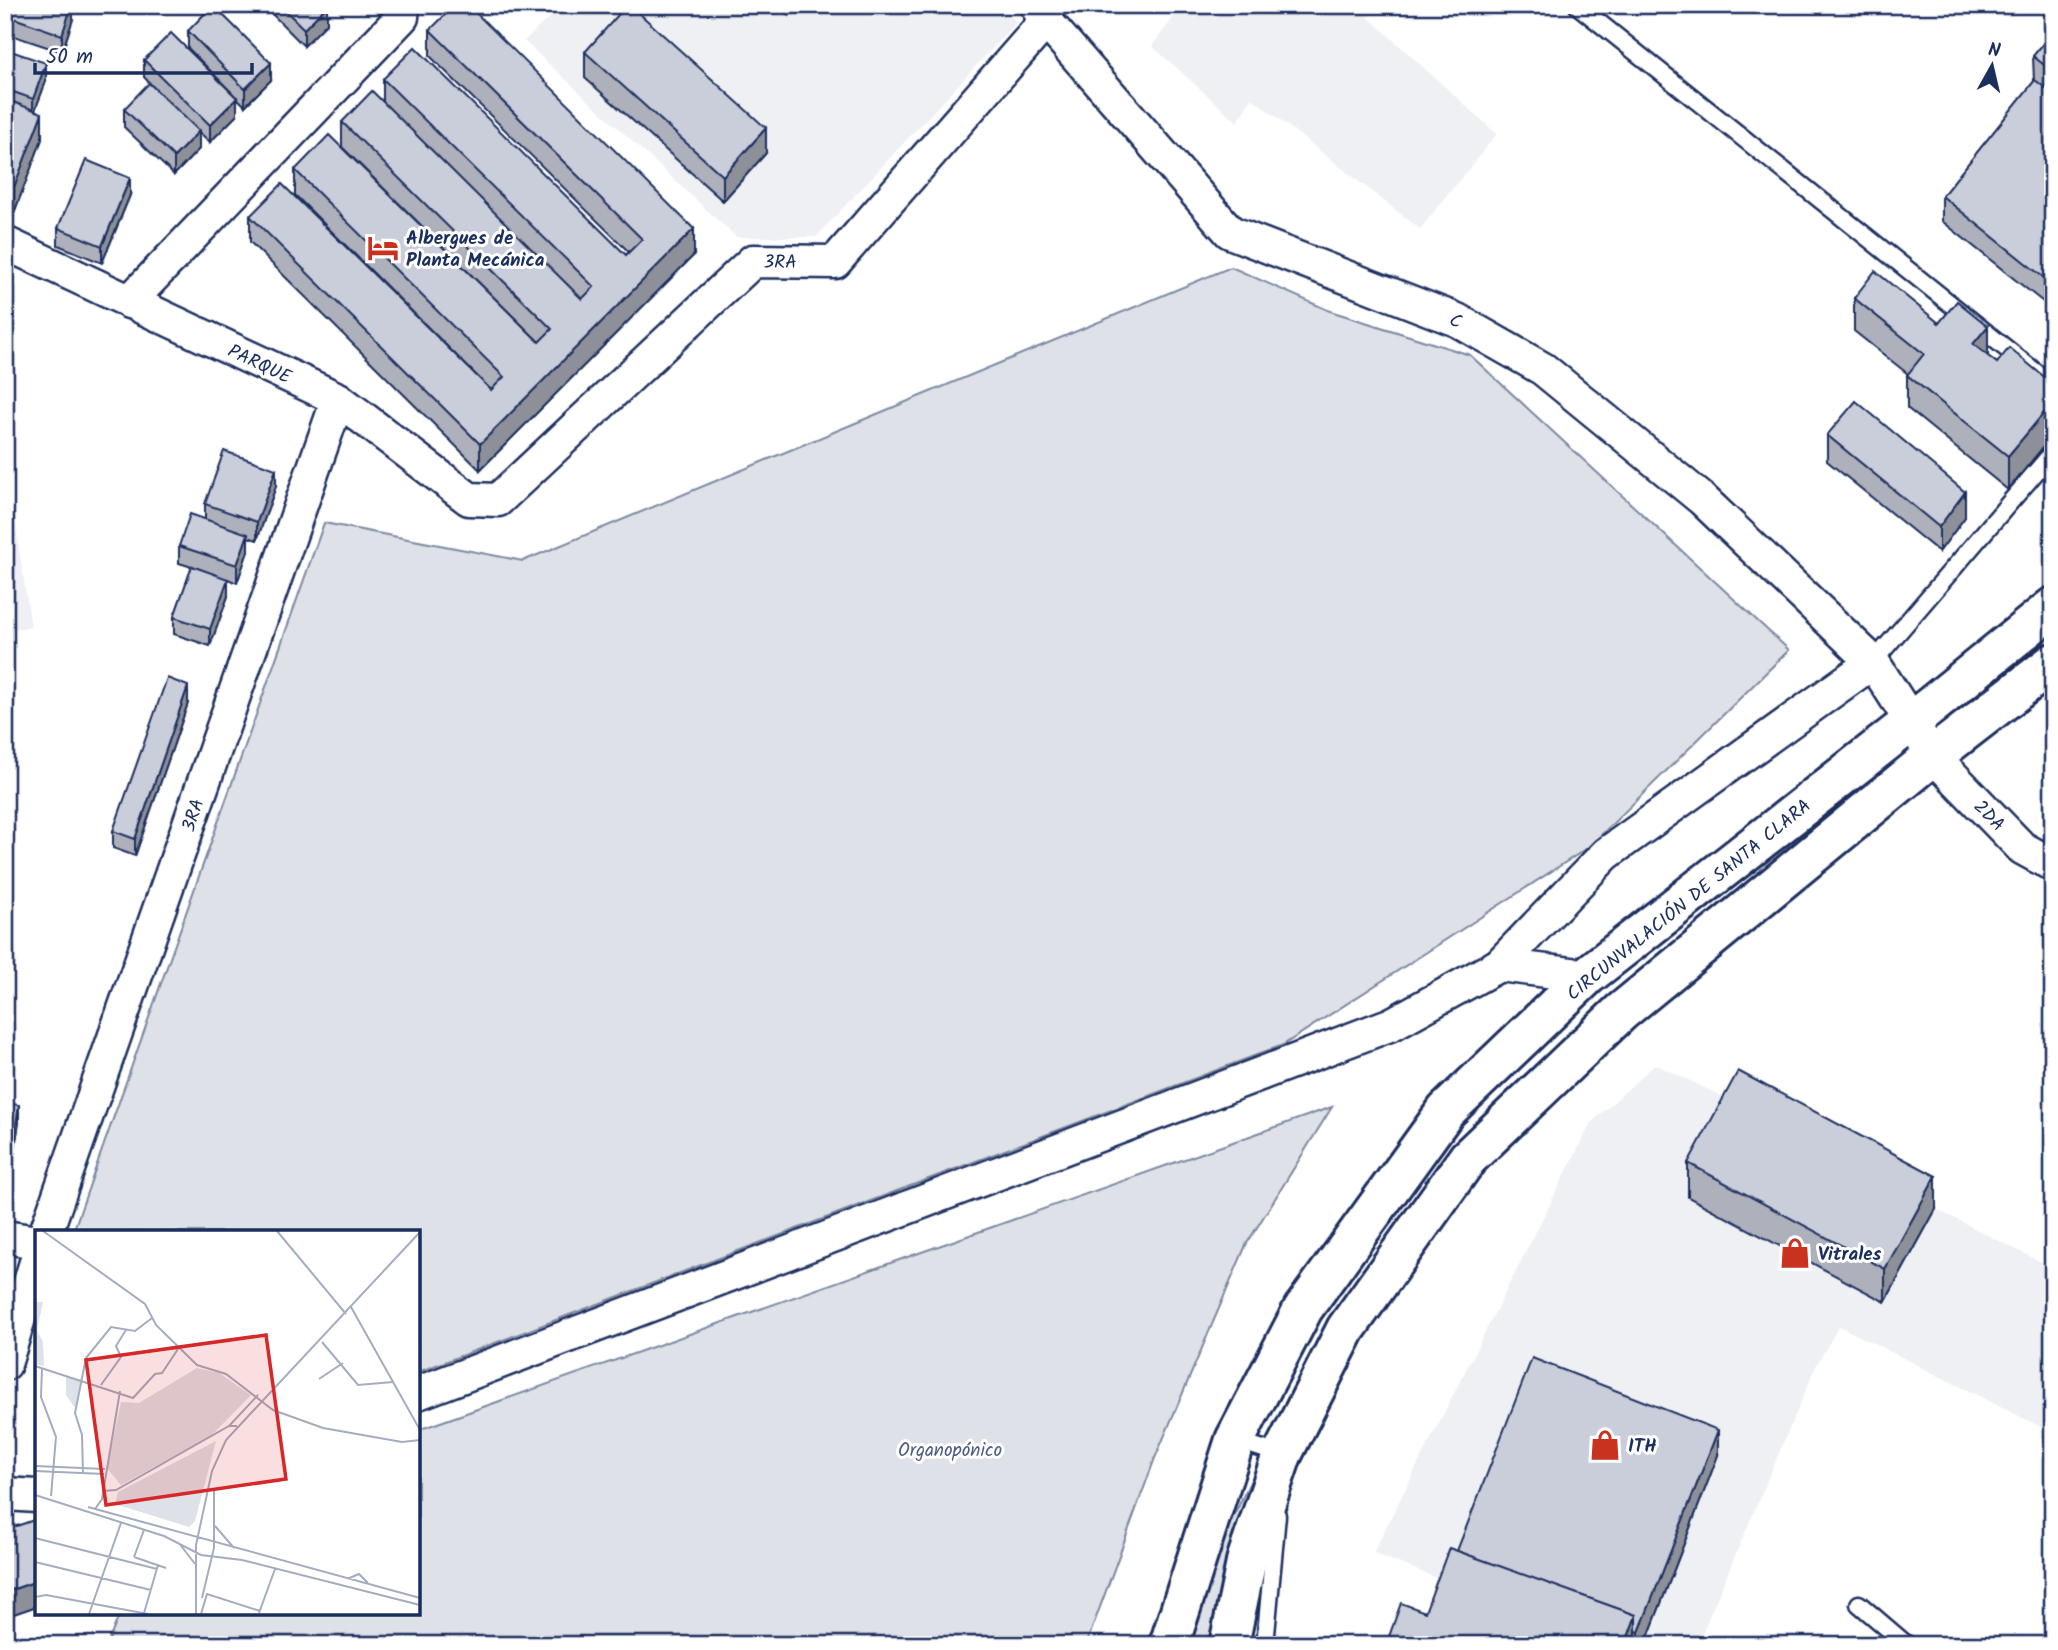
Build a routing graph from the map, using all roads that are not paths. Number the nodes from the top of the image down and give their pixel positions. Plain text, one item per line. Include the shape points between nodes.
1 (403, 5) edge
2 (1577, 5) edge
3 (1041, 13) edge
4 (5, 243) edge
5 (129, 302) junction
6 (2053, 386) edge
7 (338, 399) junction
8 (2053, 452) edge
9 (498, 500) joint
10 (2053, 607) edge
11 (1873, 662) junction
12 (2053, 663) edge
13 (1911, 722) junction
14 (1933, 756) junction
15 (2053, 865) edge
16 (1499, 965) junction
17 (1587, 976) junction
18 (47, 1230) edge
19 (5, 1237) edge
20 (35, 1242) edge
21 (35, 1263) edge
22 (14, 1303) edge
23 (5, 1364) edge
24 (420, 1392) edge
25 (1235, 1440) junction
26 (1282, 1455) junction
27 (5, 1494) edge
28 (35, 1496) edge
29 (1859, 1604) dead end
30 (1169, 1645) edge
31 (1229, 1645) edge
32 (1265, 1645) edge
33 (1907, 1645) edge

1 - 5 street via 401,17
2 - 6 lane
3 - 9 street, 3RA via 835,262 753,261
3 - 11 street, C via 1230,232 1457,320 1543,369 1702,499
4 - 5 street, PARQUE
5 - 7 street, PARQUE
7 - 9 street, PARQUE via 469,499
7 - 18 street, 3RA
8 - 11 lane
10 - 13 highway, CIRCUNVALACIÓN DE SANTA CLARA
11 - 13 street, C
11 - 16 street via 1606,854
12 - 14 highway
13 - 14 street, 2DA
13 - 17 highway, CIRCUNVALACIÓN DE SANTA CLARA
14 - 15 street, 2DA via 2022,848
14 - 26 highway via 1621,1012 1468,1158 1346,1329
16 - 17 street
16 - 24 street via 1392,1024
17 - 25 highway, CIRCUNVALACIÓN DE SANTA CLARA via 1446,1111 1303,1309
19 - 20 street
21 - 22 street
22 - 23 street
25 - 26 lane
25 - 30 highway, CIRCUNVALACIÓN DE SANTA CLARA
26 - 31 highway via 1247,1558
26 - 32 lane
27 - 28 street
29 - 33 lane

